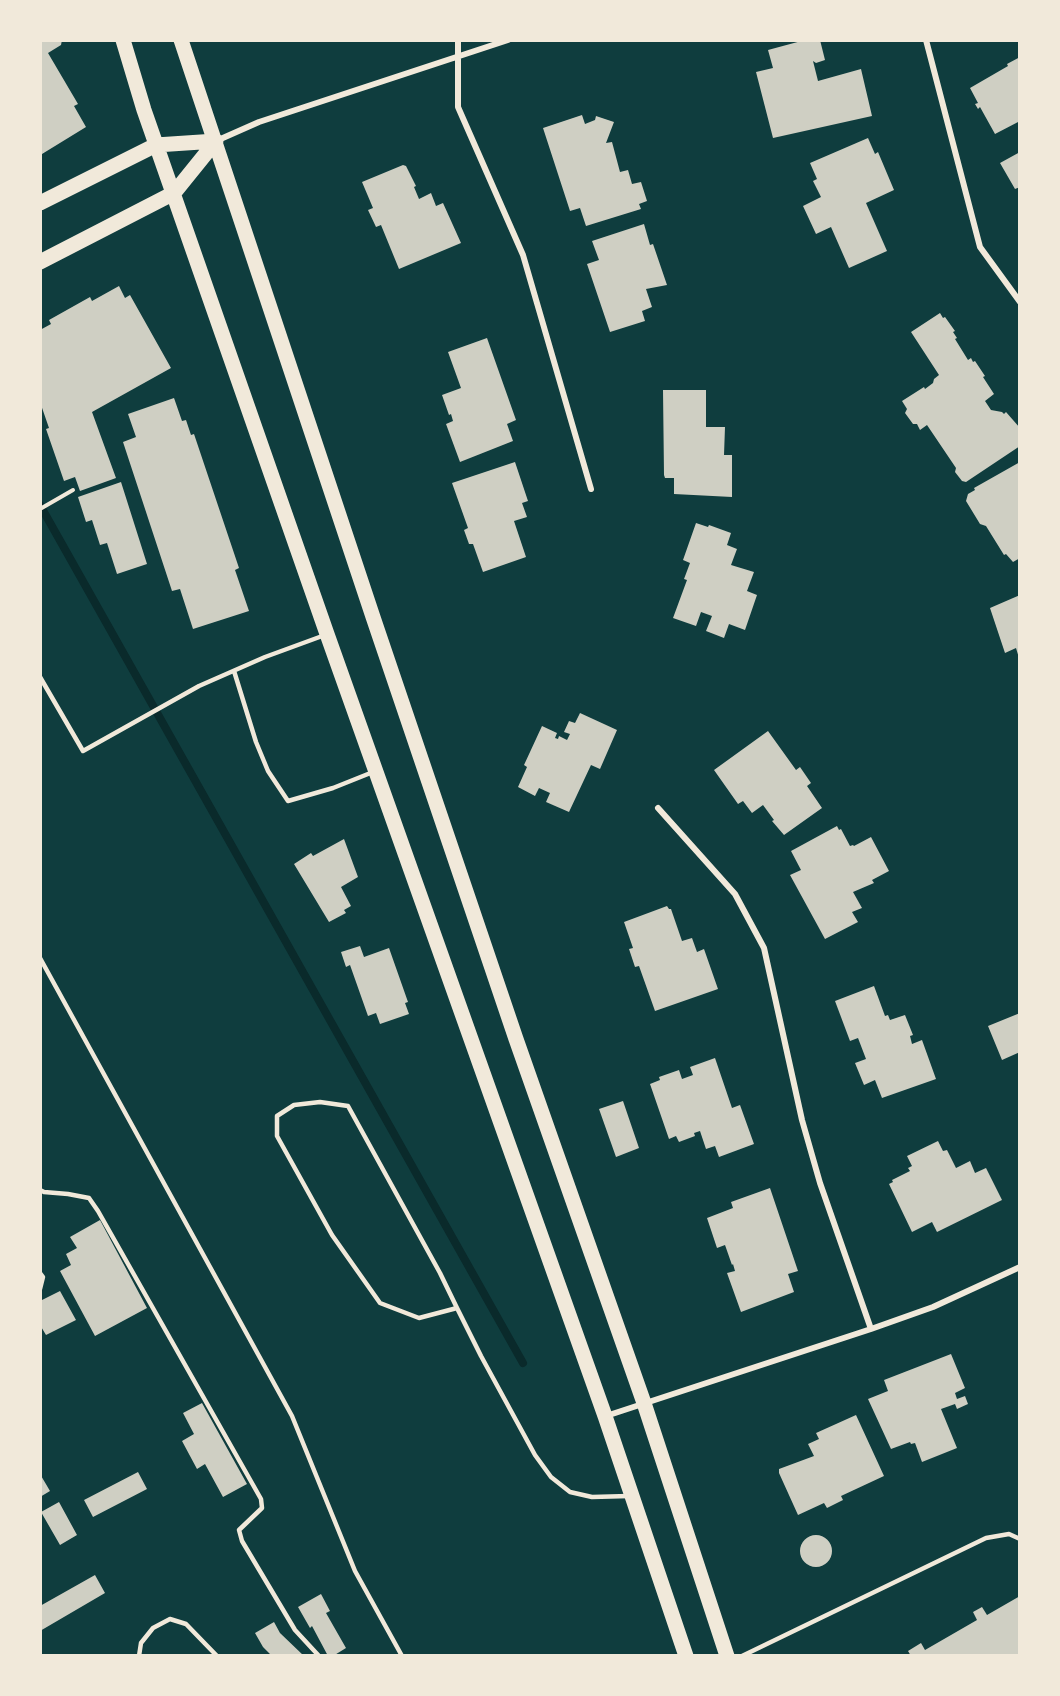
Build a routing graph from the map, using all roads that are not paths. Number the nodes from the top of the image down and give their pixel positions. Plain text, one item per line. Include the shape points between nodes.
1 (123, 40) edge
2 (181, 40) edge
3 (458, 40) edge
4 (508, 40) edge
5 (926, 40) edge
6 (457, 57) junction
7 (216, 141) junction
8 (156, 144) junction
9 (174, 193) junction
10 (40, 203) edge
11 (40, 262) edge
12 (1020, 302) edge
13 (591, 489) dead end
14 (327, 634) junction
15 (234, 671) junction
16 (40, 677) edge
17 (375, 771) junction
18 (658, 808) dead end
19 (40, 958) edge
20 (40, 1190) edge
21 (1020, 1268) edge
22 (40, 1273) edge
23 (40, 1289) edge
24 (457, 1308) junction
25 (871, 1329) junction
26 (644, 1403) junction
27 (605, 1416) junction
28 (632, 1496) junction
29 (1020, 1539) edge
30 (139, 1656) edge
31 (217, 1656) edge
32 (319, 1656) edge
33 (402, 1656) edge
34 (686, 1656) edge
35 (727, 1656) edge
36 (742, 1656) edge

1 - 8 main road
2 - 7 main road
3 - 6 street
4 - 6 street
5 - 12 street via 980,248
6 - 7 street via 259,122
6 - 13 street via 458,107 523,255
7 - 8 main road
7 - 9 main road
7 - 26 main road via 516,1039
8 - 9 main road
8 - 10 main road
9 - 11 main road
9 - 14 main road
14 - 15 lane
14 - 17 main road
15 - 16 lane via 199,686 84,751
15 - 17 lane via 260,752 288,801
17 - 27 main road
18 - 25 street via 735,894 764,948 802,1120
19 - 33 lane via 292,1416 355,1571
20 - 32 lane via 89,1198 98,1211 261,1499 262,1508 239,1530 243,1541 294,1630
21 - 25 street via 933,1307
22 - 23 lane
24 - 24 lane via 348,1106 320,1102 294,1105 277,1116 277,1136 282,1146 332,1235 380,1303 419,1318
24 - 28 lane via 535,1455 551,1477 570,1492 592,1497
25 - 26 street
26 - 27 street
26 - 35 main road
27 - 28 main road
28 - 34 main road
29 - 36 lane via 1009,1534 986,1538
30 - 31 lane via 141,1643 153,1628 170,1619 186,1624

